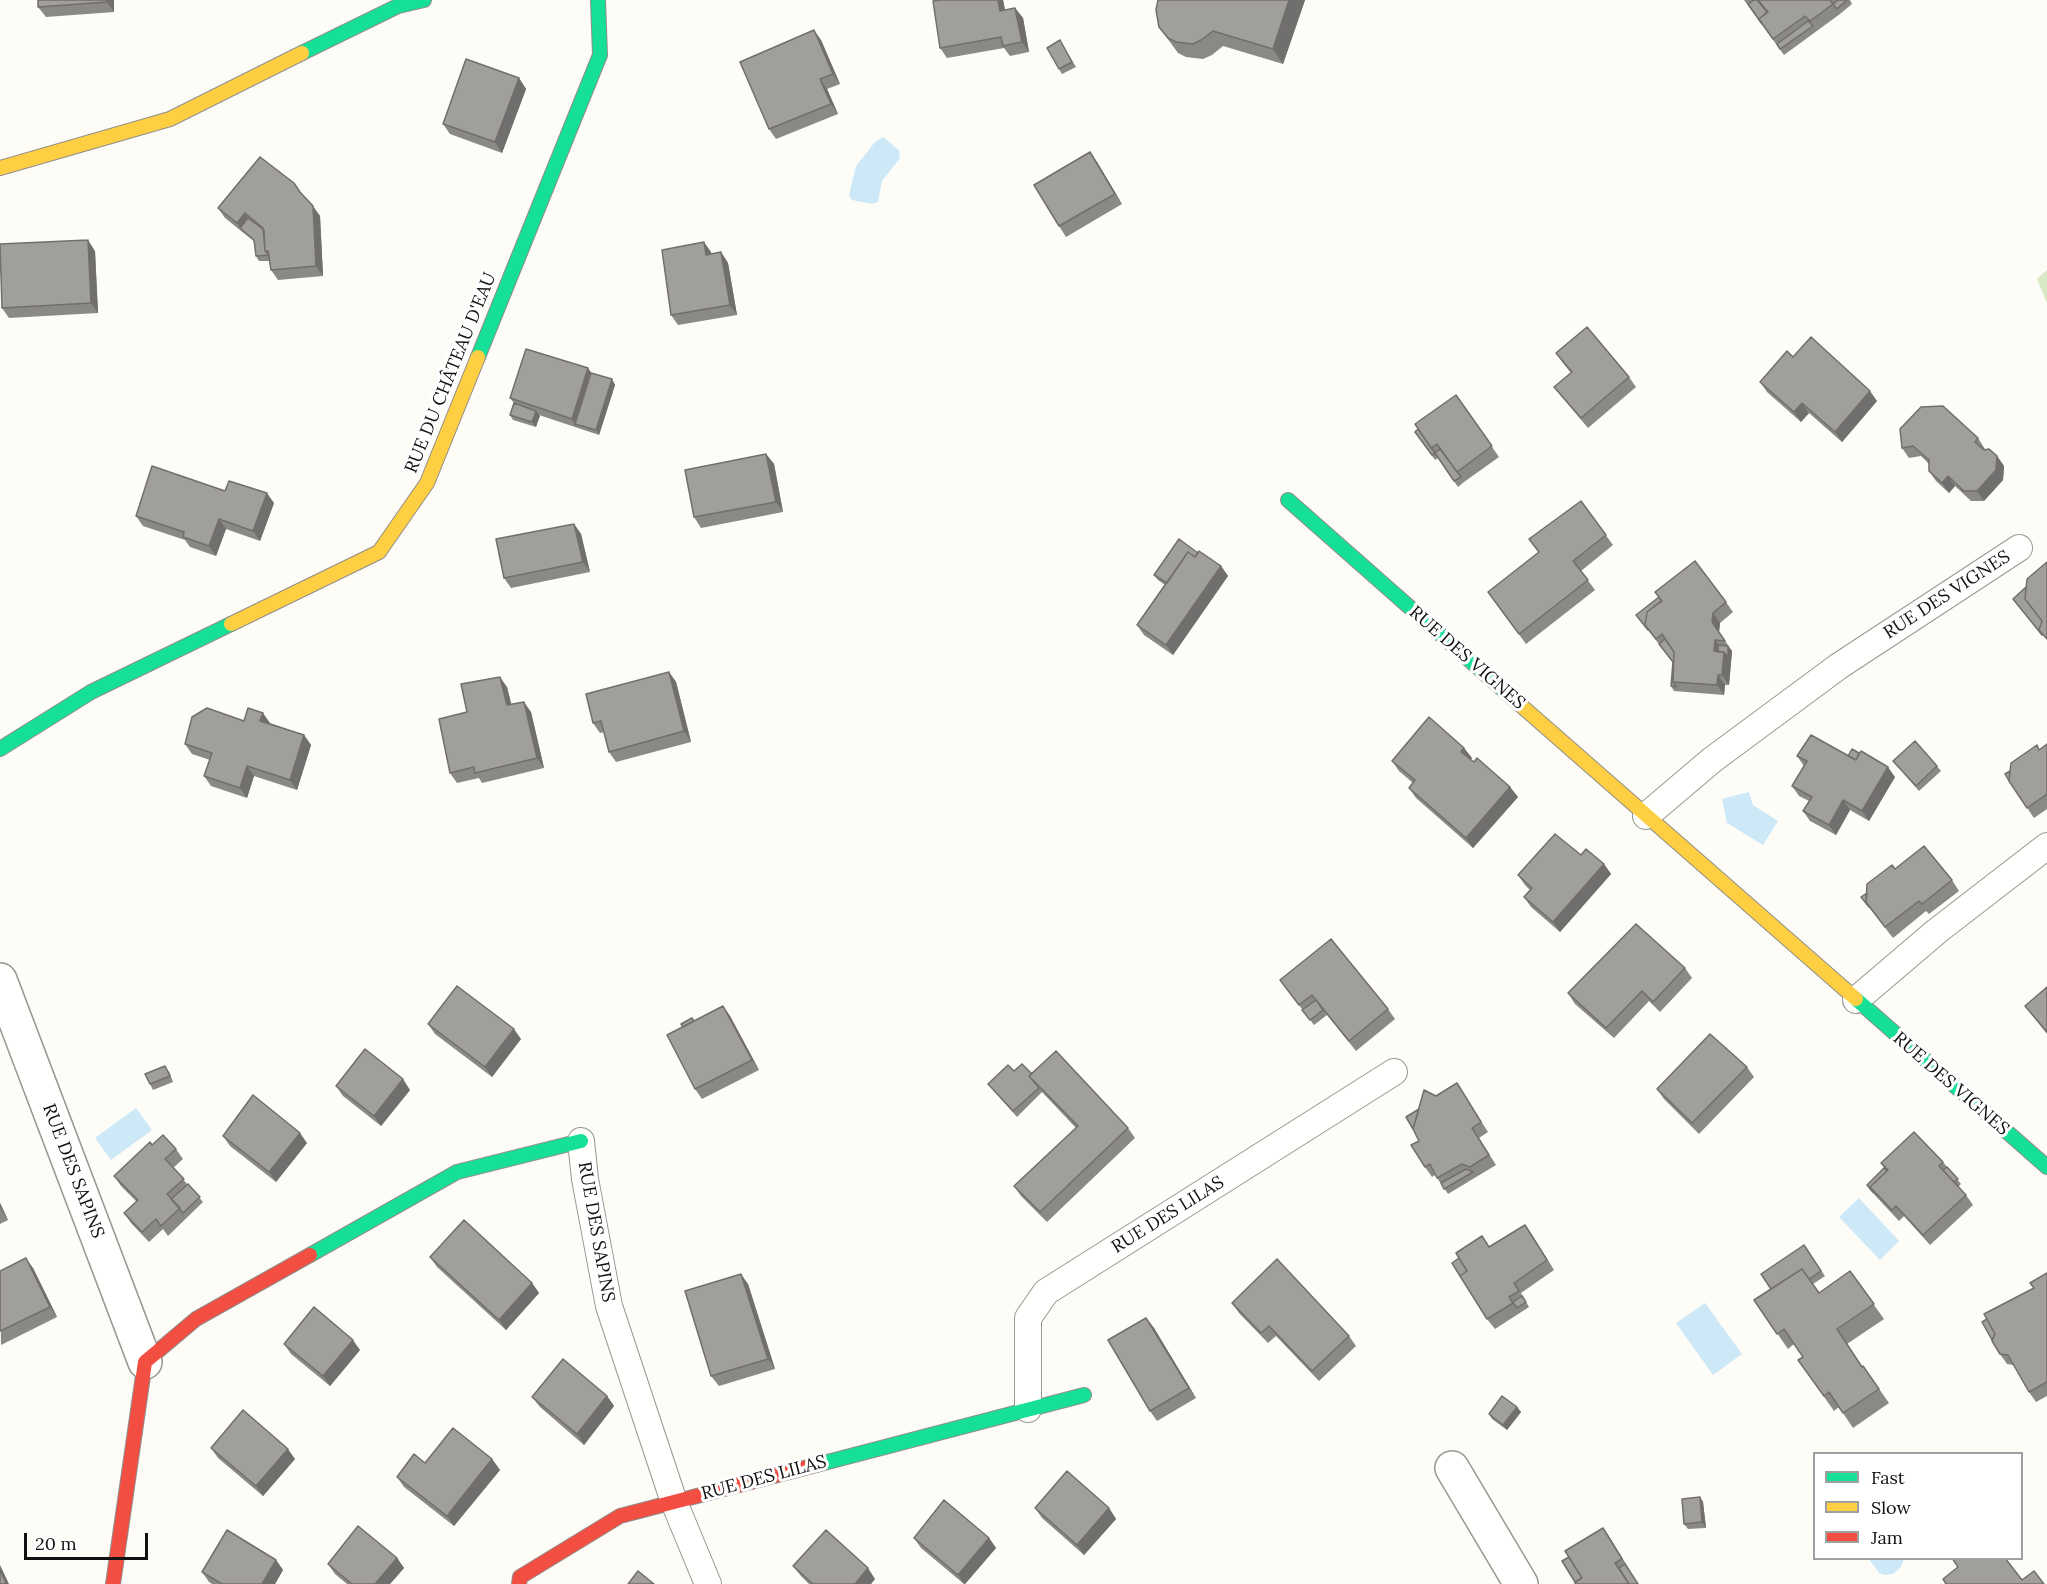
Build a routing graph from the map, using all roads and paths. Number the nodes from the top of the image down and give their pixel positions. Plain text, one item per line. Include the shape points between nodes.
1 (598, 0) edge
2 (407, 2) edge
3 (0, 168) edge
4 (1288, 500) dead end
5 (2019, 548) dead end
6 (0, 749) edge
7 (1646, 816) junction
8 (2047, 846) edge
9 (0, 980) edge
10 (1856, 1000) junction
11 (1394, 1072) dead end
12 (581, 1141) joint
13 (2047, 1167) edge
14 (146, 1362) junction
15 (1084, 1395) dead end
16 (1028, 1409) junction
17 (1452, 1468) dead end
18 (674, 1502) junction
19 (113, 1584) edge
20 (519, 1584) edge
21 (708, 1584) edge
22 (1521, 1584) edge

1 - 6 street, RUE DU CHÂTEAU D'EAU via 600,55 427,483 379,552 91,692
2 - 3 street via 170,119
4 - 7 street, RUE DES VIGNES
5 - 7 lane, RUE DES VIGNES via 1839,666 1712,760
7 - 10 street, RUE DES VIGNES
8 - 10 lane
9 - 14 street, RUE DES SAPINS
10 - 13 street, RUE DES VIGNES
11 - 16 lane, RUE DES LILAS via 1046,1292 1028,1318
12 - 14 street, RUE DES SAPINS via 457,1172 196,1319
12 - 18 lane, RUE DES SAPINS via 609,1306
14 - 19 street, RUE DES SAPINS
15 - 16 street, RUE DES LILAS
16 - 18 street, RUE DES LILAS
17 - 22 street
18 - 20 street, RUE DES LILAS via 620,1516 520,1577
18 - 21 lane, RUE DES SAPINS

